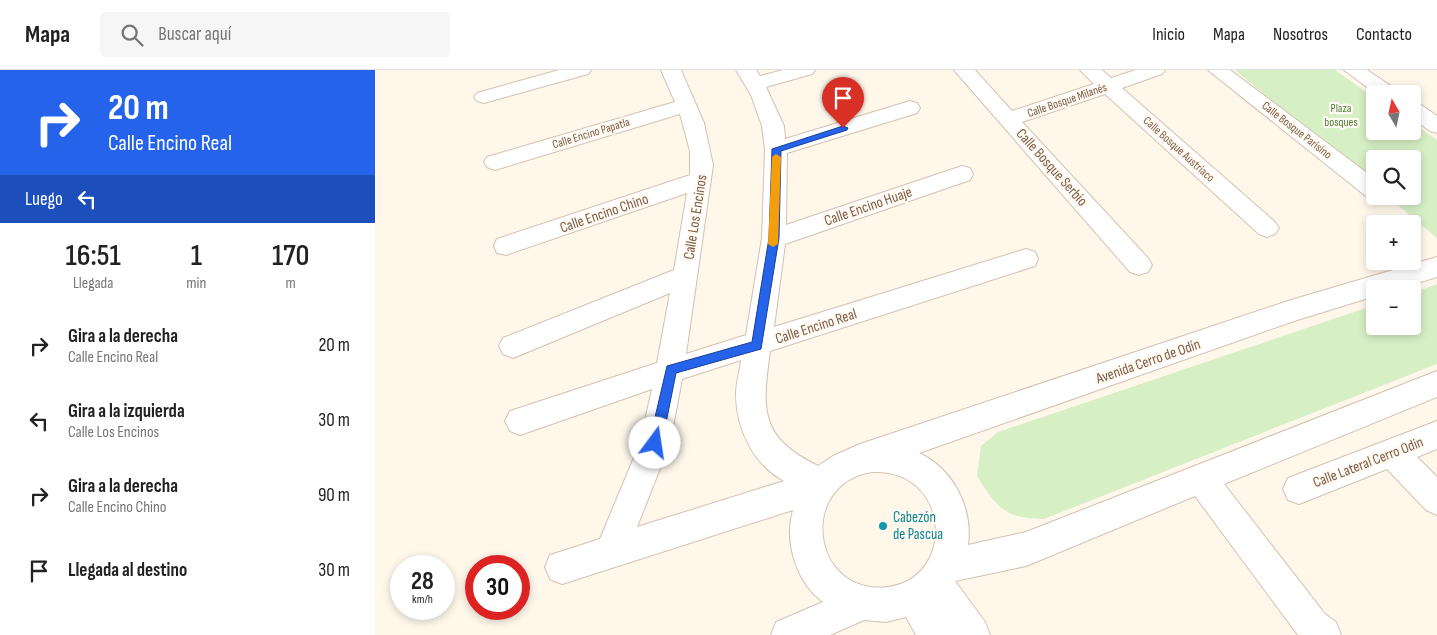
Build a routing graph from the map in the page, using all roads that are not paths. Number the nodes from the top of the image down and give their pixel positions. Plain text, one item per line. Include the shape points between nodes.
1 (581, 70) edge
2 (671, 70) edge
3 (805, 70) edge
4 (964, 70) edge
5 (1090, 70) edge
6 (1155, 70) edge
7 (1218, 70) edge
8 (1355, 70) edge
9 (751, 77) edge
10 (1376, 85) edge
11 (1108, 86) junction
12 (484, 96) dead end
13 (687, 105) junction
14 (911, 108) dead end
15 (1421, 115) edge
16 (1009, 119) junction
17 (1437, 126) edge
18 (777, 149) junction
19 (495, 162) dead end
20 (961, 174) dead end
21 (701, 180) junction
22 (1366, 184) edge
23 (1267, 228) dead end
24 (774, 238) junction
25 (506, 246) dead end
26 (1026, 259) dead end
27 (1139, 265) dead end
28 (1437, 267) edge
29 (685, 276) junction
30 (757, 345) junction
31 (513, 346) dead end
32 (671, 369) junction
33 (1437, 384) edge
34 (520, 421) dead end
35 (1437, 435) edge
36 (1391, 452) junction
37 (860, 459) junction
38 (1201, 479) junction
39 (822, 485) junction
40 (1299, 489) dead end
41 (1437, 499) edge
42 (611, 551) junction
43 (562, 567) dead end
44 (929, 581) junction
45 (861, 604) junction
46 (789, 635) edge
47 (935, 635) edge
48 (972, 635) edge
49 (1323, 635) edge

1 - 12 street
2 - 13 street, Calle Los Encinos
3 - 9 street
4 - 16 street, Calle Bosque Serbio
5 - 11 street, Calle Bosque Austriaco
6 - 11 street, Calle Bosque Milanés
7 - 22 street, Calle Bosque Parisino
8 - 10 street
9 - 18 street via 773,126
11 - 16 street, Calle Bosque Milanés
11 - 23 street, Calle Bosque Austriaco
13 - 19 street, Calle Encino Papatla
13 - 21 street, Calle Los Encinos via 694,120 703,162
14 - 18 street
15 - 17 street
16 - 27 street, Calle Bosque Serbio
18 - 24 street
20 - 24 street, Calle Encino Huaje
21 - 25 street, Calle Encino Chino
21 - 29 street, Calle Los Encinos
24 - 30 street
26 - 30 street, Calle Encino Real
28 - 37 street, Avenida Cerro de Odín via 1291,311
29 - 31 street
29 - 32 street, Calle Los Encinos
30 - 32 street, Calle Encino Real
30 - 39 street via 750,394 762,438 775,458
32 - 34 street, Calle Encino Real
32 - 42 street, Calle Los Encinos via 655,443
33 - 38 street
35 - 36 street, Calle Lateral Cerro Odin
36 - 40 street, Calle Lateral Cerro Odin
36 - 41 street
37 - 39 street via 839,469
37 - 44 street via 883,456 904,460 924,471 940,487 951,509 953,533 947,558
38 - 44 street via 1026,549
38 - 49 street
39 - 42 street
39 - 45 street via 810,505 805,529 808,553 819,576 837,593
42 - 43 street
44 - 45 street via 888,605
44 - 47 street
44 - 48 street
45 - 46 street

